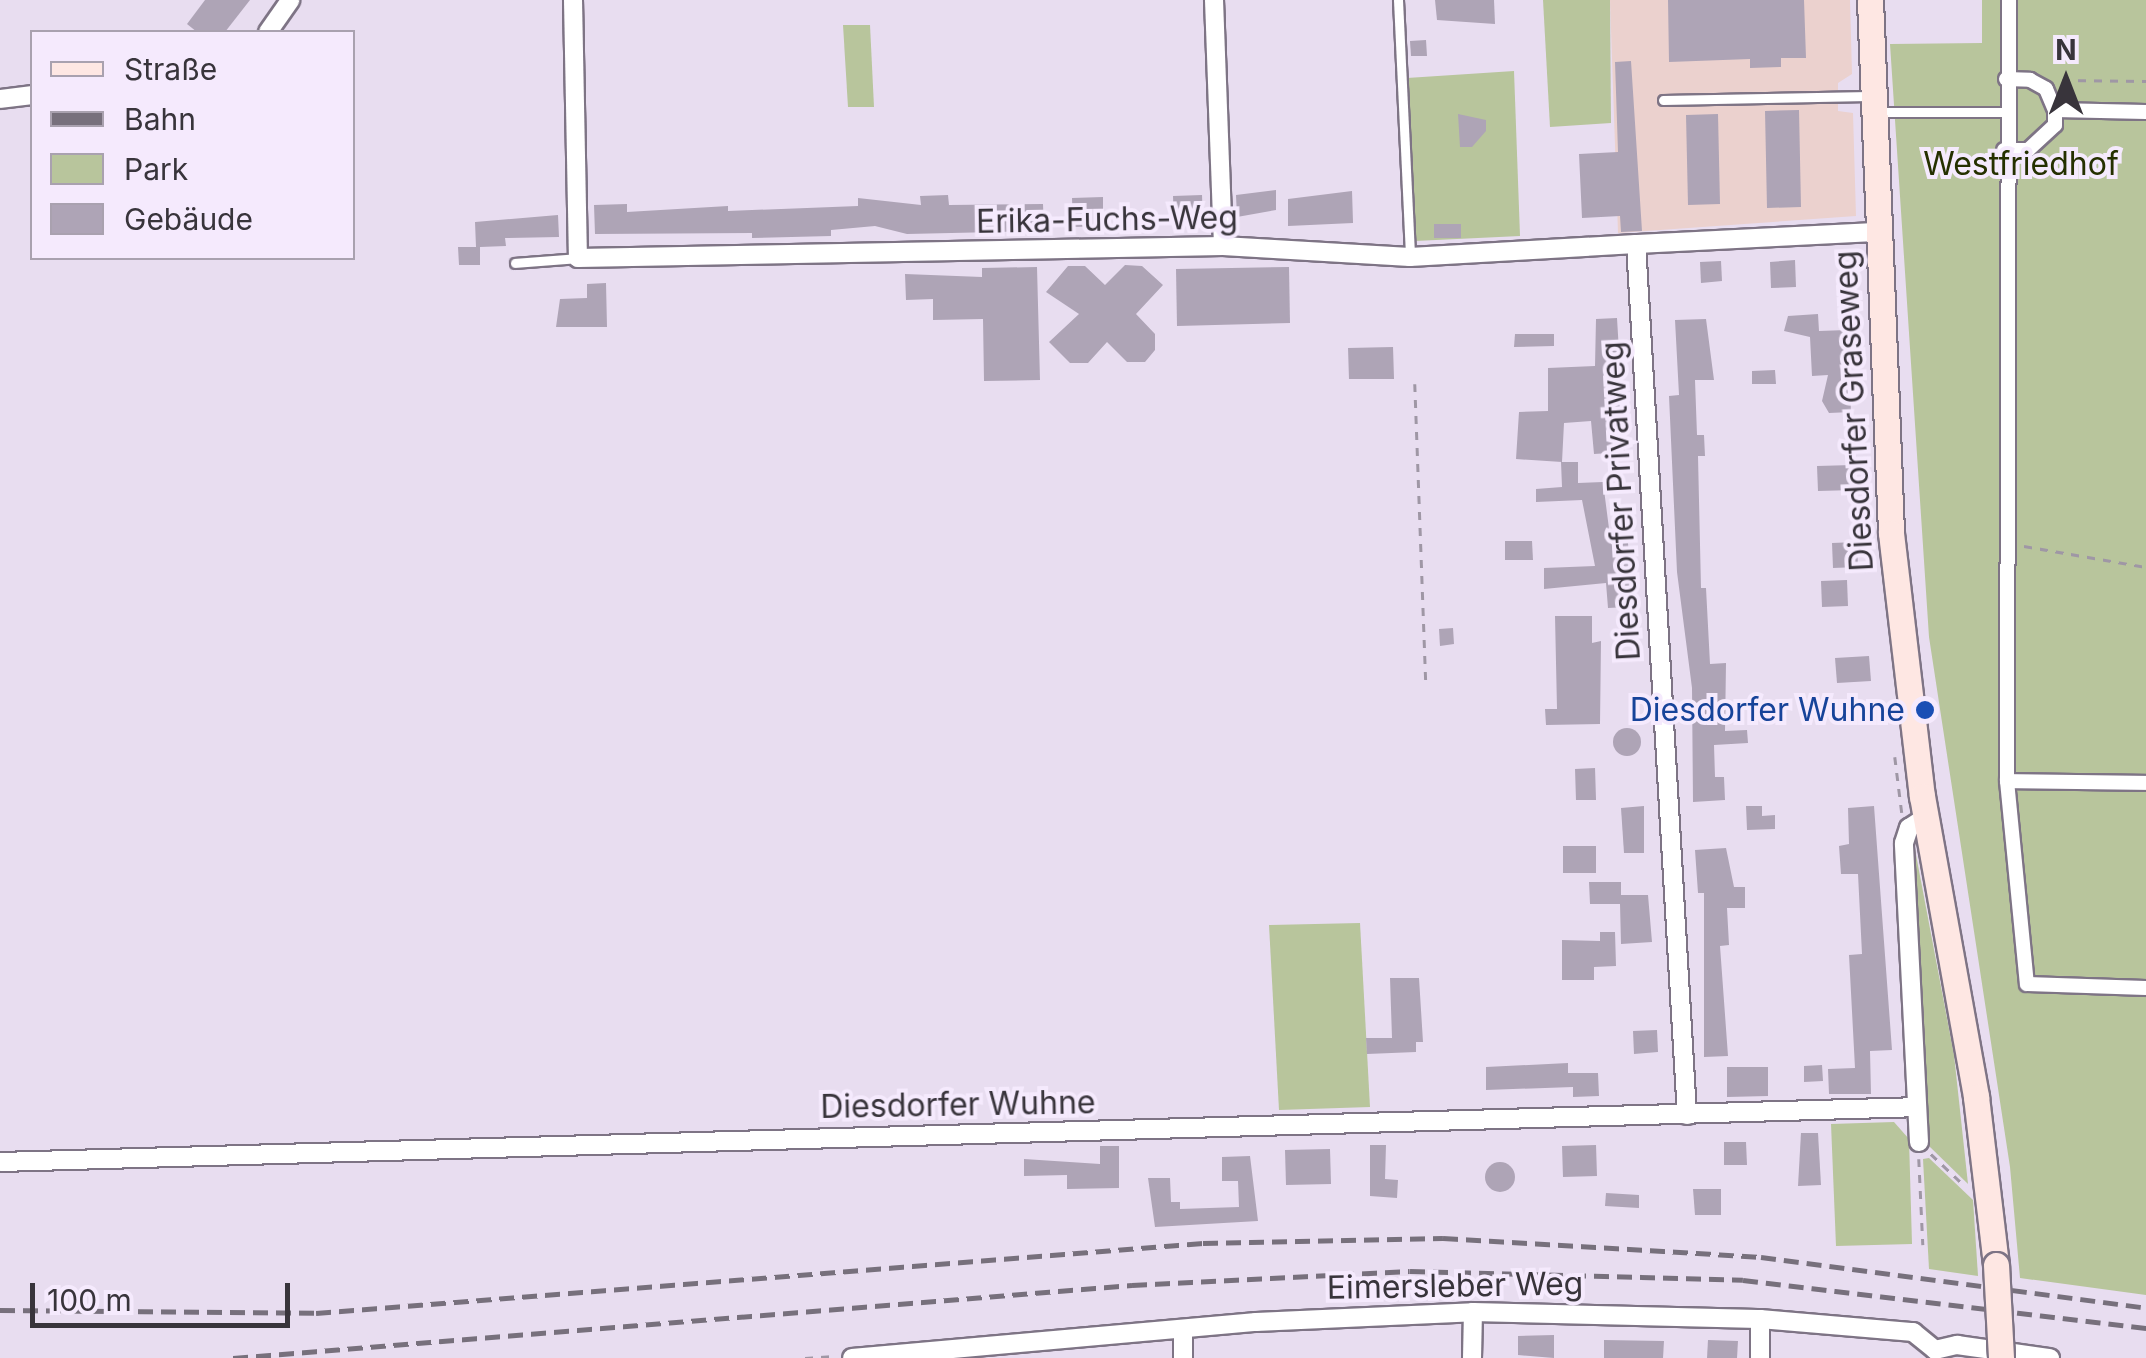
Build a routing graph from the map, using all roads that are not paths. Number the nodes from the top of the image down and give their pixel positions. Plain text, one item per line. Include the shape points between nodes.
1 (290, 0) edge
2 (573, 0) edge
3 (1214, 0) edge
4 (1398, 0) edge
5 (1870, 0) edge
6 (2009, 0) edge
7 (269, 30) edge
8 (2006, 79) junction
9 (30, 95) edge
10 (0, 99) edge
11 (1664, 100) dead end
12 (1872, 104) junction
13 (2056, 110) junction
14 (2004, 112) junction
15 (2146, 112) edge
16 (2004, 150) junction
17 (1876, 232) junction
18 (1636, 244) junction
19 (1223, 246) junction
20 (1410, 257) junction
21 (578, 258) junction
22 (515, 264) dead end
23 (2007, 781) junction
24 (2146, 783) edge
25 (1916, 818) junction
26 (2146, 988) edge
27 (1916, 1107) junction
28 (1687, 1115) junction
29 (1925, 1148) road end
30 (0, 1162) edge
31 (1473, 1312) junction
32 (1760, 1318) junction
33 (1183, 1329) junction
34 (1935, 1354) edge
35 (852, 1356) edge
36 (1182, 1358) edge
37 (1472, 1358) edge
38 (1760, 1358) edge
39 (2001, 1358) edge
40 (2050, 1358) edge

1 - 7 street
2 - 21 street
3 - 19 street
4 - 20 lane
5 - 12 main road, Diesdorfer Graseweg
6 - 8 street
8 - 13 street via 2046,89
8 - 14 street
9 - 10 street
11 - 12 lane
12 - 14 lane
12 - 17 main road, Diesdorfer Graseweg
13 - 15 street
13 - 16 street via 2055,125 2028,150
14 - 16 street
16 - 23 street
17 - 18 street
17 - 25 main road, Diesdorfer Graseweg via 1890,533
18 - 20 street, Erika-Fuchs-Weg
18 - 28 street, Diesdorfer Privatweg
19 - 20 street, Erika-Fuchs-Weg
19 - 21 street, Erika-Fuchs-Weg
21 - 22 lane
23 - 24 street
23 - 26 street via 2026,984
25 - 27 street via 1904,843
25 - 39 main road, Diesdorfer Graseweg, bridge via 1976,1097
27 - 28 street, Diesdorfer Wuhne
27 - 29 street
28 - 30 street, Diesdorfer Wuhne
31 - 32 street, Eimersleber Weg
31 - 33 street, Eimersleber Weg
31 - 37 street
32 - 34 street, Eimersleber Weg via 1913,1332
32 - 38 street
33 - 35 street, Eimersleber Weg
33 - 36 street
34 - 40 street, Eimersleber Weg via 1956,1345

